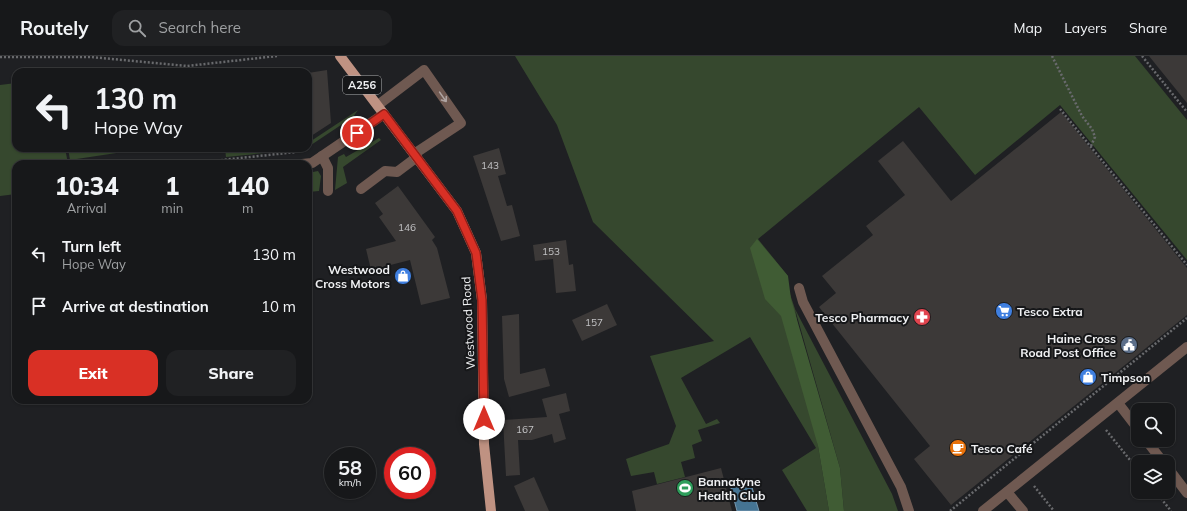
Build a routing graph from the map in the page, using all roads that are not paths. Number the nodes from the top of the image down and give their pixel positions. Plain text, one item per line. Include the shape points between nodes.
1 (340, 56) edge
2 (378, 105) junction
3 (384, 114) junction
4 (416, 155) junction
5 (322, 156) junction
6 (312, 163) edge
7 (361, 190) dead end
8 (328, 191) dead end
9 (799, 288) dead end
10 (1187, 347) edge
11 (1118, 403) junction
12 (1131, 420) edge
13 (1151, 447) edge
14 (1158, 455) edge
15 (1175, 477) edge
16 (1007, 492) junction
17 (1187, 493) edge
18 (491, 511) edge
19 (909, 511) edge
20 (983, 511) edge
21 (1023, 511) edge

1 - 2 main road, Westwood Road / A256
2 - 3 main road, Westwood Road / A256
2 -> 4 lane via 424,70 461,123
3 - 4 main road, Westwood Road / A256
3 - 5 lane
4 - 7 lane via 397,172 385,171
4 - 18 main road, Westwood Road / A256 via 457,211 476,253 482,300 484,444
5 - 6 lane
5 - 8 lane via 328,168
9 - 19 lane via 803,302 901,487
10 - 11 lane
11 - 12 lane
11 - 16 lane
13 - 14 lane
15 - 17 lane
16 - 20 lane
16 - 21 lane

